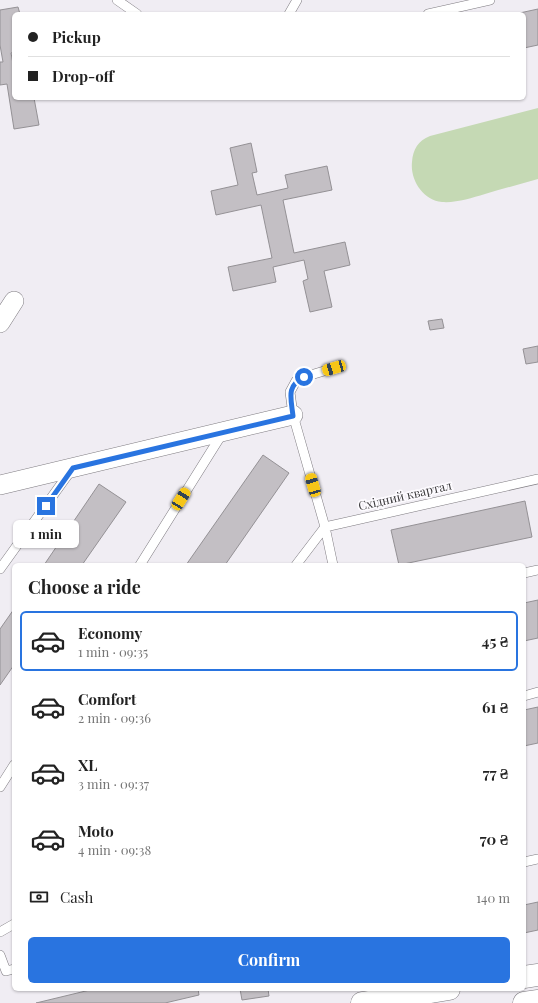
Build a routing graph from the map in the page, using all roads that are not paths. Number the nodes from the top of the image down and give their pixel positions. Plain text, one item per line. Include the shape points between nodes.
1 (117, 0) edge
2 (297, 0) edge
3 (490, 0) edge
4 (134, 12) edge
5 (290, 12) edge
6 (437, 12) edge
7 (14, 301) dead end
8 (0, 323) edge
9 (334, 368) dead end
10 (293, 416) junction
11 (223, 432) junction
12 (73, 468) junction
13 (538, 479) edge
14 (0, 485) edge
15 (325, 527) junction
16 (141, 563) edge
17 (298, 563) edge
18 (333, 563) edge
19 (0, 568) edge
20 (538, 570) edge
21 (526, 573) edge
22 (538, 692) edge
23 (526, 695) edge
24 (12, 768) edge
25 (0, 787) edge
26 (538, 859) edge
27 (526, 862) edge
28 (12, 925) edge
29 (0, 932) edge
30 (0, 954) edge
31 (12, 970) edge
32 (538, 975) edge
33 (526, 977) edge
34 (436, 991) edge
35 (369, 1001) edge
36 (538, 1001) edge
37 (524, 1003) edge

1 - 4 lane
2 - 5 lane
3 - 6 lane
7 - 8 street
9 - 10 lane via 296,381 290,392
10 - 11 street
10 - 15 lane
11 - 12 street
11 - 16 lane
12 - 14 street
12 - 19 lane
13 - 15 lane, Східний квартал
15 - 17 lane
15 - 18 lane
20 - 21 lane
22 - 23 lane
24 - 25 lane
26 - 27 lane
28 - 29 lane
30 - 31 lane via 6,971
32 - 33 street
34 - 35 street
36 - 37 street

